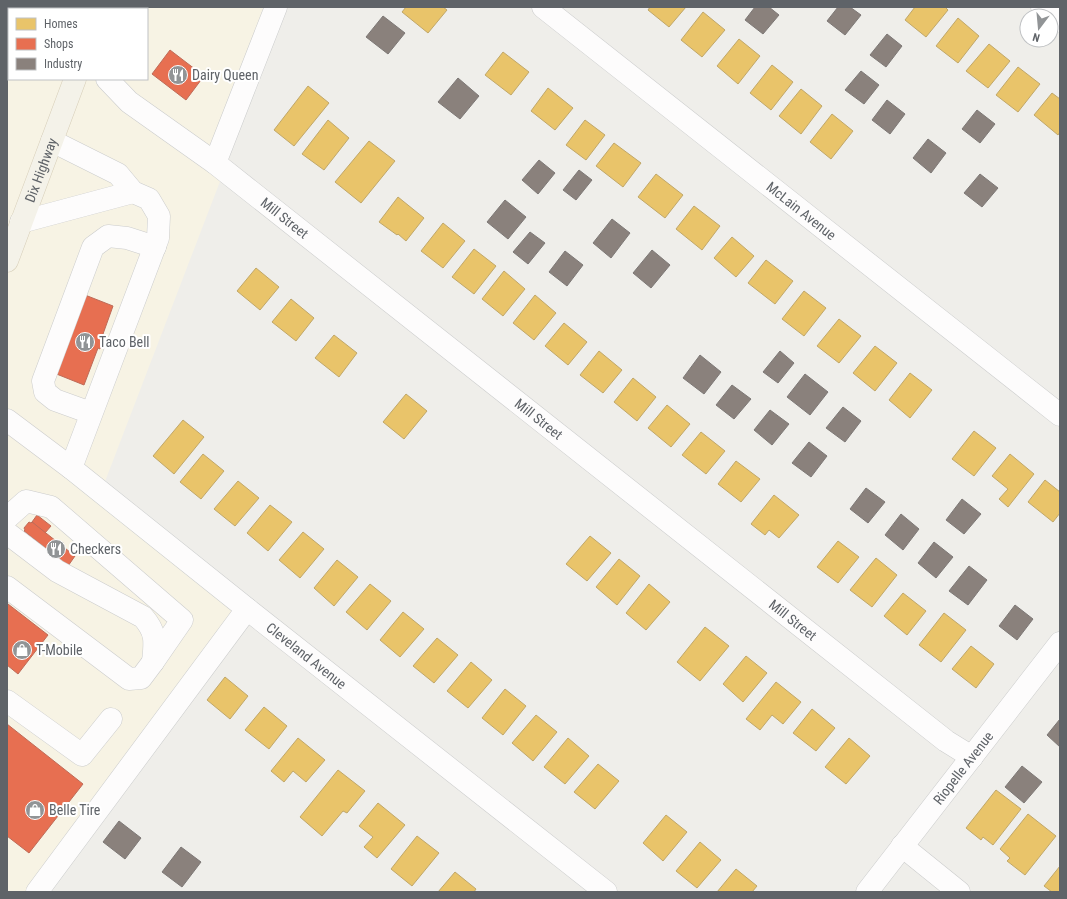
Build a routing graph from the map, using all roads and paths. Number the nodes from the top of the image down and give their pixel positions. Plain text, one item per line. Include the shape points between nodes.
1 (276, 7) edge
2 (543, 7) edge
3 (1042, 7) edge
4 (1060, 21) edge
5 (75, 80) edge
6 (108, 80) edge
7 (52, 140) junction
8 (215, 163) junction
9 (133, 192) junction
10 (21, 222) junction
11 (155, 247) junction
12 (7, 260) edge
13 (92, 413) junction
14 (1060, 415) edge
15 (7, 420) edge
16 (70, 468) junction
17 (7, 518) edge
18 (7, 532) edge
19 (7, 587) edge
20 (247, 609) junction
21 (1060, 643) edge
22 (154, 662) junction
23 (7, 701) edge
24 (111, 719) dead end
25 (972, 757) junction
26 (902, 846) junction
27 (37, 892) edge
28 (606, 892) edge
29 (867, 892) edge
30 (959, 892) edge

1 - 8 street
2 - 14 street, McLain Avenue
3 - 4 street
5 - 7 main road, Dix Highway
6 - 8 street, Mill Street via 129,102
7 - 9 street via 118,174
7 - 10 main road, Dix Highway
8 - 25 street, Mill Street via 940,736
9 - 10 street
9 - 11 street via 149,199 160,216
10 - 12 main road, Dix Highway
11 - 13 street
11 - 13 street via 127,238 108,236 92,247 43,381 45,392 55,400
13 - 16 street
15 - 16 street, Cleveland Avenue
16 - 20 street, Cleveland Avenue
17 - 22 street via 26,502 51,507 182,620
18 - 22 street via 57,571 143,617 151,626 155,642
19 - 22 street via 129,679 140,678
20 - 27 street
20 - 28 street, Cleveland Avenue
21 - 25 street, Riopelle Avenue
23 - 24 street via 82,755
25 - 26 street, Riopelle Avenue
26 - 29 street, Riopelle Avenue
26 - 30 street

